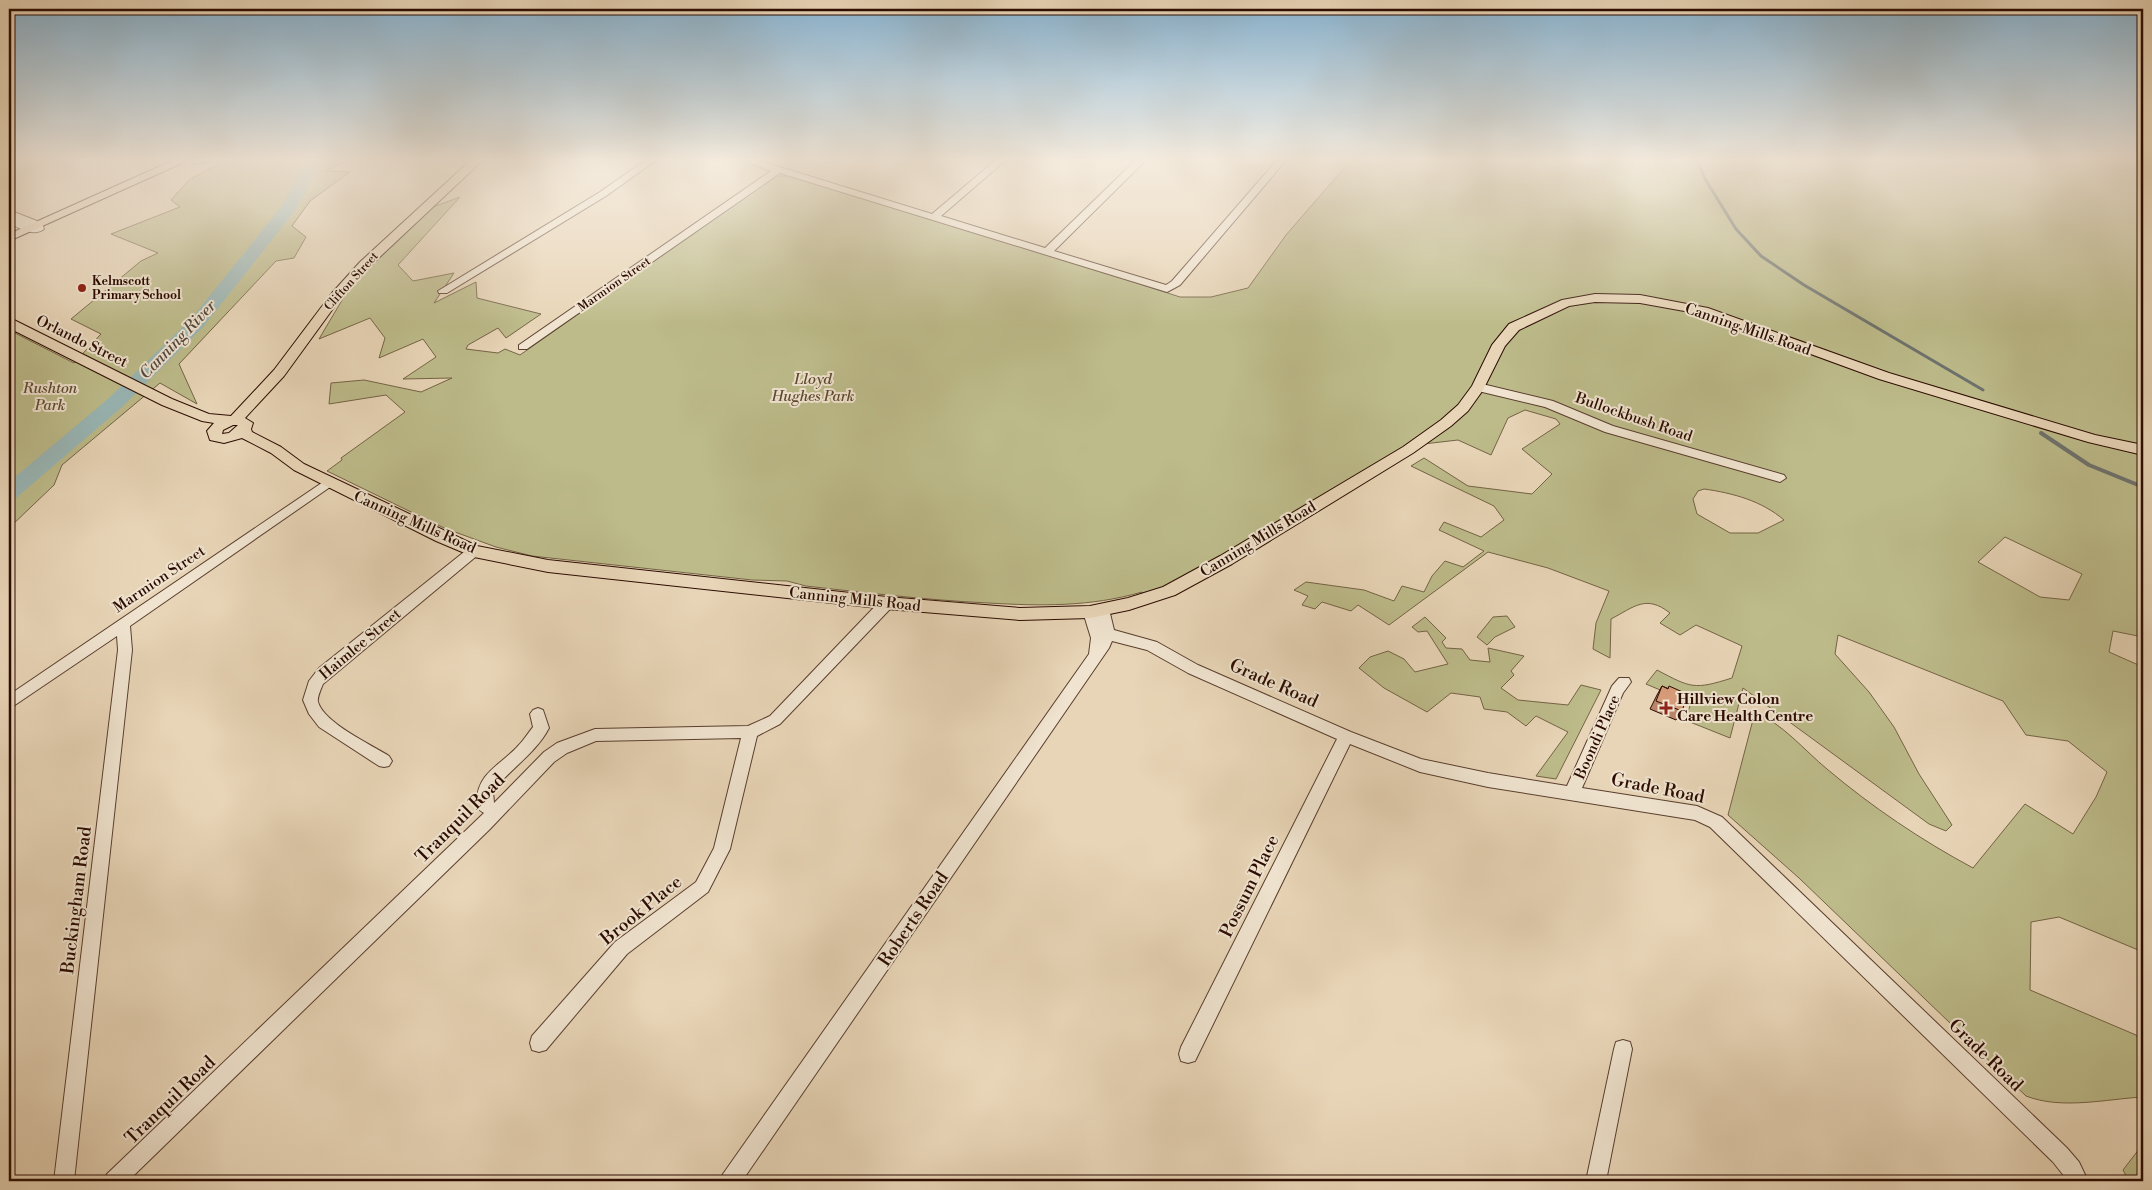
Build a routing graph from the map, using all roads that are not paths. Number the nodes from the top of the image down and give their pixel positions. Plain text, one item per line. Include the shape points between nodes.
1 (12, 215) edge
2 (65, 215) edge
3 (419, 215) edge
4 (568, 215) edge
5 (714, 215) edge
6 (922, 215) edge
7 (937, 215) edge
8 (1086, 215) edge
9 (1236, 215) edge
10 (933, 218) junction
11 (9, 219) edge
12 (36, 227) junction
13 (9, 238) edge
14 (9, 243) edge
15 (1048, 252) junction
16 (443, 291) dead end
17 (9, 323) edge
18 (523, 347) dead end
19 (76, 357) joint
20 (1478, 387) junction
21 (163, 400) junction
22 (239, 424) junction
23 (219, 436) junction
24 (2143, 450) edge
25 (300, 467) junction
26 (1780, 478) dead end
27 (329, 482) junction
28 (474, 551) junction
29 (887, 603) junction
30 (1097, 610) junction
31 (123, 624) junction
32 (1101, 644) junction
33 (1624, 682) dead end
34 (9, 702) edge
35 (538, 714) dead end
36 (750, 732) junction
37 (1346, 736) junction
38 (384, 761) dead end
39 (1572, 793) junction
40 (496, 811) junction
41 (539, 1043) dead end
42 (1624, 1049) dead end
43 (1188, 1054) dead end
44 (64, 1181) edge
45 (114, 1181) edge
46 (730, 1181) edge
47 (1596, 1181) edge
48 (2078, 1181) edge

1 - 12 street
2 - 12 main road
3 - 22 main road, Clifton Street via 364,265 330,304 279,373 260,409
4 - 16 street
5 - 18 street, Marmion Street
6 - 10 street
7 - 10 street
8 - 15 street
9 - 15 street via 1176,283 1167,289
10 - 15 street
11 - 12 street
12 - 13 main road
12 - 14 main road
17 - 19 main road, Orlando Street
19 - 21 main road, Orlando Street
20 - 24 main road, Canning Mills Road via 1499,345 1514,327 1566,303 1595,298 1640,299 1704,310 1884,376 2093,439
20 - 26 street, Bullockbush Road via 1549,404 1608,429
20 - 30 main road, Canning Mills Road via 1463,408 1428,437 1226,560 1169,591
21 - 22 main road, Orlando Street via 207,418
21 - 23 main road, Orlando Street
22 - 23 main road via 235,436
22 - 25 main road, Canning Mills Road via 247,435
23 - 25 main road, Canning Mills Road
25 - 27 main road, Canning Mills Road
27 - 28 main road, Canning Mills Road
27 - 31 street, Marmion Street
28 - 29 main road, Canning Mills Road via 548,566
28 - 38 street, Haimlee Street via 324,672 316,682 310,700 318,717
29 - 30 main road, Canning Mills Road via 1020,614
29 - 36 street, Tranquil Road via 775,720
30 - 32 street via 1097,632
31 - 34 street, Marmion Street
31 - 44 street, Buckingham Road via 125,650
32 - 37 street, Grade Road via 1140,650 1193,669
32 - 46 street, Roberts Road via 916,917
33 - 39 street, Boondi Place via 1617,690
35 - 40 street via 541,728 485,789 484,806
36 - 40 street, Tranquil Road via 595,735 578,740 549,757
36 - 41 street, Brook Place via 722,849 702,887 621,948
37 - 39 street, Grade Road via 1420,765
37 - 43 street, Possum Place
39 - 48 street, Grade Road via 1697,813 1716,822 2060,1155
40 - 45 street, Tranquil Road
42 - 47 street

